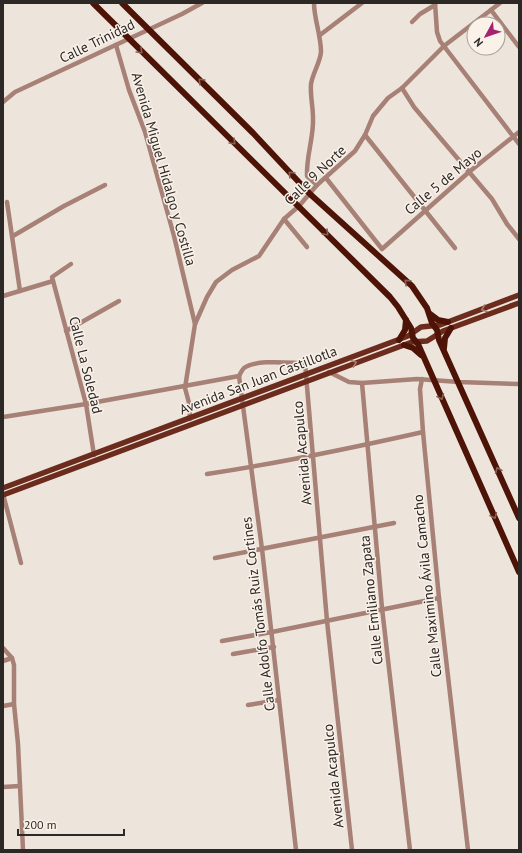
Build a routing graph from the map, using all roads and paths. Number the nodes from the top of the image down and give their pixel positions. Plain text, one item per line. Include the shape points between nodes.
1 (93, 3) edge
2 (122, 3) edge
3 (202, 3) edge
4 (314, 3) edge
5 (362, 3) edge
6 (500, 3) edge
7 (435, 4) edge
8 (491, 10) junction
9 (412, 22) dead end
10 (148, 29) junction
11 (320, 35) junction
12 (128, 38) junction
13 (116, 45) junction
14 (444, 46) junction
15 (519, 47) edge
16 (402, 88) junction
17 (3, 102) edge
18 (519, 132) edge
19 (365, 135) junction
20 (514, 137) junction
21 (519, 144) edge
22 (469, 172) junction
23 (326, 178) junction
24 (105, 185) dead end
25 (317, 185) junction
26 (310, 194) junction
27 (7, 202) dead end
28 (299, 206) junction
29 (426, 210) junction
30 (284, 219) junction
31 (13, 236) junction
32 (519, 239) edge
33 (307, 247) dead end
34 (455, 248) dead end
35 (71, 264) dead end
36 (53, 281) junction
37 (20, 291) junction
38 (519, 295) edge
39 (3, 296) edge
40 (119, 301) dead end
41 (519, 303) edge
42 (429, 314) junction
43 (406, 320) junction
44 (448, 322) junction
45 (196, 324) junction
46 (434, 326) junction
47 (451, 328) junction
48 (66, 331) junction
49 (413, 333) junction
50 (438, 334) junction
51 (399, 340) junction
52 (416, 341) junction
53 (404, 345) junction
54 (444, 350) junction
55 (425, 361) junction
56 (330, 372) junction
57 (239, 376) junction
58 (307, 378) junction
59 (422, 379) junction
60 (433, 380) junction
61 (459, 382) junction
62 (362, 383) junction
63 (519, 384) edge
64 (186, 385) junction
65 (243, 402) junction
66 (86, 404) junction
67 (3, 417) edge
68 (190, 419) junction
69 (423, 432) junction
70 (368, 444) junction
71 (94, 455) junction
72 (313, 455) junction
73 (251, 467) junction
74 (207, 474) dead end
75 (3, 488) edge
76 (3, 494) edge
77 (519, 518) edge
78 (394, 523) dead end
79 (374, 526) junction
80 (321, 538) junction
81 (262, 549) junction
82 (215, 558) dead end
83 (21, 563) dead end
84 (519, 572) edge
85 (439, 598) junction
86 (382, 608) junction
87 (327, 621) junction
88 (272, 632) junction
89 (222, 641) dead end
90 (274, 647) junction
91 (3, 648) edge
92 (233, 654) dead end
93 (12, 658) junction
94 (3, 661) edge
95 (279, 700) junction
96 (14, 704) junction
97 (248, 705) dead end
98 (3, 706) edge
99 (20, 786) junction
100 (3, 788) edge
101 (23, 850) edge
102 (296, 850) edge
103 (352, 850) edge
104 (410, 850) edge
105 (468, 850) edge

1 - 12 highway
2 - 10 highway
3 - 10 street, Calle Trinidad
4 - 11 street
5 - 11 street
6 - 8 street, Calle 9 Norte
7 - 9 street
7 - 14 street via 437,32
8 - 14 street, Calle 9 Norte
8 - 15 street
10 - 12 street, Calle Trinidad
26 -> 10 highway via 253,133
11 - 25 street via 320,60 311,84 313,118 307,162 307,176
12 - 13 street, Calle Trinidad
12 -> 28 highway
13 - 17 street, Calle Trinidad via 15,92
13 - 45 street, Avenida Miguel Hidalgo y Costilla via 145,132
14 - 16 street, Calle 9 Norte
14 - 20 street
16 - 19 street, Calle 9 Norte via 380,107
16 - 22 street via 414,107
18 - 20 street, Calle 5 de Mayo
19 - 23 street, Calle 9 Norte via 355,152
19 - 29 street
20 - 21 street
20 - 22 street, Calle 5 de Mayo
22 - 29 street, Calle 5 de Mayo
22 - 32 street via 492,199
23 - 25 street, Calle 9 Norte
23 - 29 street, Calle 5 de Mayo via 382,248
24 - 31 street
25 - 26 street, Calle 9 Norte
26 - 28 street, Calle 9 Norte
42 -> 26 highway via 412,286
27 - 31 street
28 - 30 street, Calle 9 Norte
28 -> 43 highway via 390,297
29 - 34 street
30 - 33 street
30 - 45 street, Calle 9 Norte via 259,256 216,282
31 - 37 street
35 - 36 street via 53,275
36 - 37 street
36 - 48 street, Calle La Soledad
37 - 39 street
38 -> 44 main road, Avenida San Juan Castillotla
40 - 48 street
41 - 47 main road, Avenida San Juan Castillotla
42 - 44 highway via 438,320
42 - 46 highway
43 - 49 highway
43 - 51 highway via 405,330
44 - 46 main road, Avenida San Juan Castillotla
45 - 64 street, Calle 9 Norte
46 - 49 main road, Avenida San Juan Castillotla via 421,327
46 - 50 highway
47 - 50 main road, Avenida San Juan Castillotla
47 - 54 highway via 445,338
48 - 66 street, Calle La Soledad
49 - 51 main road, Avenida San Juan Castillotla
49 - 52 highway
50 - 52 main road, Avenida San Juan Castillotla via 427,341
50 - 54 highway
51 - 58 main road, Avenida San Juan Castillotla
52 - 53 main road, Avenida San Juan Castillotla
52 - 55 highway
53 - 55 highway via 416,350
56 -> 53 main road, Avenida San Juan Castillotla
54 - 61 highway
55 - 60 highway
56 - 58 main road, Avenida San Juan Castillotla
56 - 62 street via 349,382
57 - 58 street via 243,369 260,363 305,363
57 - 64 street
57 - 65 street, Calle Adolfo Tomás Ruiz Cortines
58 - 65 main road, Avenida San Juan Castillotla
58 - 72 street, Avenida Acapulco
59 - 60 street
59 - 62 street
59 - 69 street, Calle Maximino Ávila Camacho via 420,389
60 - 61 street
60 -> 84 highway
61 - 63 street
77 -> 61 highway
62 - 70 street, Calle Emiliano Zapata
64 - 66 street
64 - 68 street, Calle 9 Norte
65 - 68 main road, Avenida San Juan Castillotla
65 - 73 street, Calle Adolfo Tomás Ruiz Cortines
65 - 76 main road, Avenida San Juan Castillotla
66 - 67 street
66 - 71 street, Calle La Soledad
68 - 71 main road, Avenida San Juan Castillotla
69 - 70 street
69 - 85 street, Calle Maximino Ávila Camacho
70 - 72 street
70 - 79 street, Calle Emiliano Zapata
71 - 75 main road, Avenida San Juan Castillotla
72 - 73 street
72 - 80 street, Avenida Acapulco
73 - 74 street
73 - 81 street, Calle Adolfo Tomás Ruiz Cortines
76 - 83 street
78 - 79 street
79 - 80 street
79 - 86 street, Calle Emiliano Zapata
80 - 81 street
80 - 87 street, Avenida Acapulco
81 - 82 street
81 - 88 street, Calle Adolfo Tomás Ruiz Cortines
85 - 86 street
85 - 105 street, Calle Maximino Ávila Camacho
86 - 87 street
86 - 104 street, Calle Emiliano Zapata
87 - 88 street
87 - 103 street, Avenida Acapulco
88 - 89 street
88 - 90 street, Calle Adolfo Tomás Ruiz Cortines
90 - 92 street
90 - 95 street, Calle Adolfo Tomás Ruiz Cortines
91 - 93 street
93 - 94 street
93 - 96 street
95 - 97 street
95 - 102 street, Calle Adolfo Tomás Ruiz Cortines
96 - 98 street
96 - 99 street
99 - 100 street
99 - 101 street

